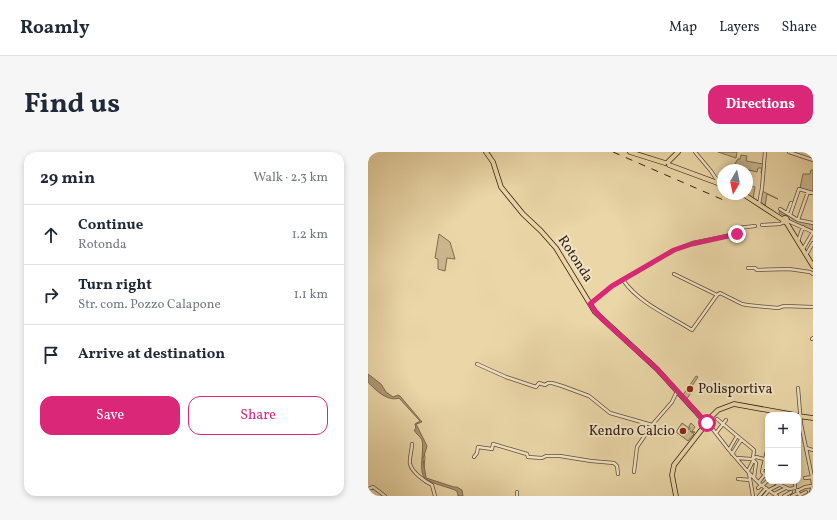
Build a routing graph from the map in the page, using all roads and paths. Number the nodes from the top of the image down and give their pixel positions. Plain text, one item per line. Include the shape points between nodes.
1 (486, 152) edge
2 (630, 152) edge
3 (678, 152) edge
4 (695, 152) edge
5 (765, 152) edge
6 (789, 152) edge
7 (813, 160) edge
8 (667, 163) junction
9 (717, 179) edge
10 (717, 182) edge
11 (808, 192) junction
12 (813, 193) edge
13 (753, 200) edge
14 (791, 203) dead end
15 (759, 204) junction
16 (780, 209) dead end
17 (788, 214) junction
18 (798, 220) junction
19 (785, 222) junction
20 (813, 223) edge
21 (762, 225) dead end
22 (755, 226) dead end
23 (803, 227) junction
24 (813, 232) edge
25 (798, 241) junction
26 (812, 245) edge
27 (803, 250) junction
28 (806, 255) junction
29 (812, 263) edge
30 (748, 268) dead end
31 (674, 274) dead end
32 (813, 274) edge
33 (623, 280) junction
34 (717, 295) junction
35 (590, 304) junction
36 (813, 307) edge
37 (477, 364) dead end
38 (798, 388) dead end
39 (677, 391) junction
40 (779, 412) edge
41 (799, 412) edge
42 (801, 416) edge
43 (813, 418) edge
44 (717, 419) dead end
45 (726, 420) dead end
46 (706, 423) junction
47 (723, 424) junction
48 (652, 425) junction
49 (801, 425) edge
50 (716, 433) junction
51 (737, 436) junction
52 (741, 440) junction
53 (412, 444) dead end
54 (806, 448) junction
55 (729, 450) junction
56 (813, 450) edge
57 (732, 454) junction
58 (474, 457) dead end
59 (735, 458) junction
60 (752, 459) junction
61 (765, 459) edge
62 (809, 459) junction
63 (812, 460) edge
64 (765, 461) edge
65 (763, 465) junction
66 (634, 472) dead end
67 (749, 472) junction
68 (765, 473) edge
69 (618, 474) dead end
70 (812, 477) edge
71 (754, 478) junction
72 (805, 478) dead end
73 (738, 479) dead end
74 (750, 480) junction
75 (765, 483) edge
76 (779, 485) joint
77 (763, 486) junction
78 (812, 487) edge
79 (758, 488) dead end
80 (786, 488) junction
81 (368, 489) edge
82 (517, 492) dead end
83 (791, 492) dead end
84 (798, 492) edge
85 (774, 493) junction
86 (789, 495) edge
87 (811, 495) edge
88 (385, 496) edge
89 (435, 496) edge
90 (517, 496) edge
91 (676, 496) edge
92 (753, 496) edge
93 (759, 496) edge
94 (764, 496) edge
95 (770, 496) edge
96 (777, 496) edge
97 (784, 496) edge

1 - 35 main road, Rotonda via 493,162 501,187 556,248
2 - 8 main road
3 - 8 main road
4 - 9 street
5 - 15 street
6 - 7 street
8 - 10 main road
11 - 12 street
11 - 17 street via 799,189
11 - 18 street
13 - 15 main road
14 - 17 street
15 - 19 main road
16 - 17 street
17 - 18 street
18 - 20 street
19 - 21 street
19 - 23 street
19 - 25 main road
22 - 33 street via 738,228 737,234 674,250
23 - 24 street
23 - 25 street
24 - 27 street
25 - 27 main road
26 - 28 street
27 - 28 main road
28 - 29 main road
30 - 32 street via 789,269
31 - 34 street
33 - 34 street via 631,291 692,330
33 - 35 street via 608,288
34 - 36 street via 720,293 742,304 767,308
35 - 39 main road, Rotonda via 603,320
37 - 48 street via 536,387 539,383 560,385 589,396 610,412
38 - 41 street
39 - 46 main road, Rotonda
39 - 48 street via 672,402
40 - 46 main road via 737,404 723,407
42 - 43 main road
44 - 47 street
45 - 47 street
46 - 50 street
46 - 91 main road via 674,464 672,475
47 - 50 street
47 - 51 street
48 - 66 street via 637,447
49 - 54 street
50 - 55 street
51 - 52 street
51 - 55 street
52 - 57 street
52 - 60 street via 754,450
53 - 89 street via 410,464 432,485
54 - 56 street
54 - 62 street
55 - 57 street
57 - 59 street
58 - 69 street via 478,453 478,447 492,449 493,444 528,456 560,456 614,463
59 - 60 street
59 - 67 street
60 - 61 street
60 - 67 street
60 - 71 street via 756,465
62 - 63 street
62 - 70 street
64 - 65 street
65 - 68 street
65 - 68 street
67 - 71 street
67 - 74 street
68 - 77 street
70 - 72 street
70 - 78 street
71 - 77 street
73 - 74 street
74 - 92 street
75 - 77 street
76 - 77 street
76 - 80 street
77 - 79 street
77 - 85 street
77 - 93 street
77 - 94 street
78 - 84 street via 806,487
78 - 84 street via 807,491
78 - 87 street
80 - 84 street
80 - 85 street
81 - 88 street via 373,487
82 - 90 street
83 - 86 street
84 - 86 street
85 - 95 street
85 - 96 street
86 - 97 street

